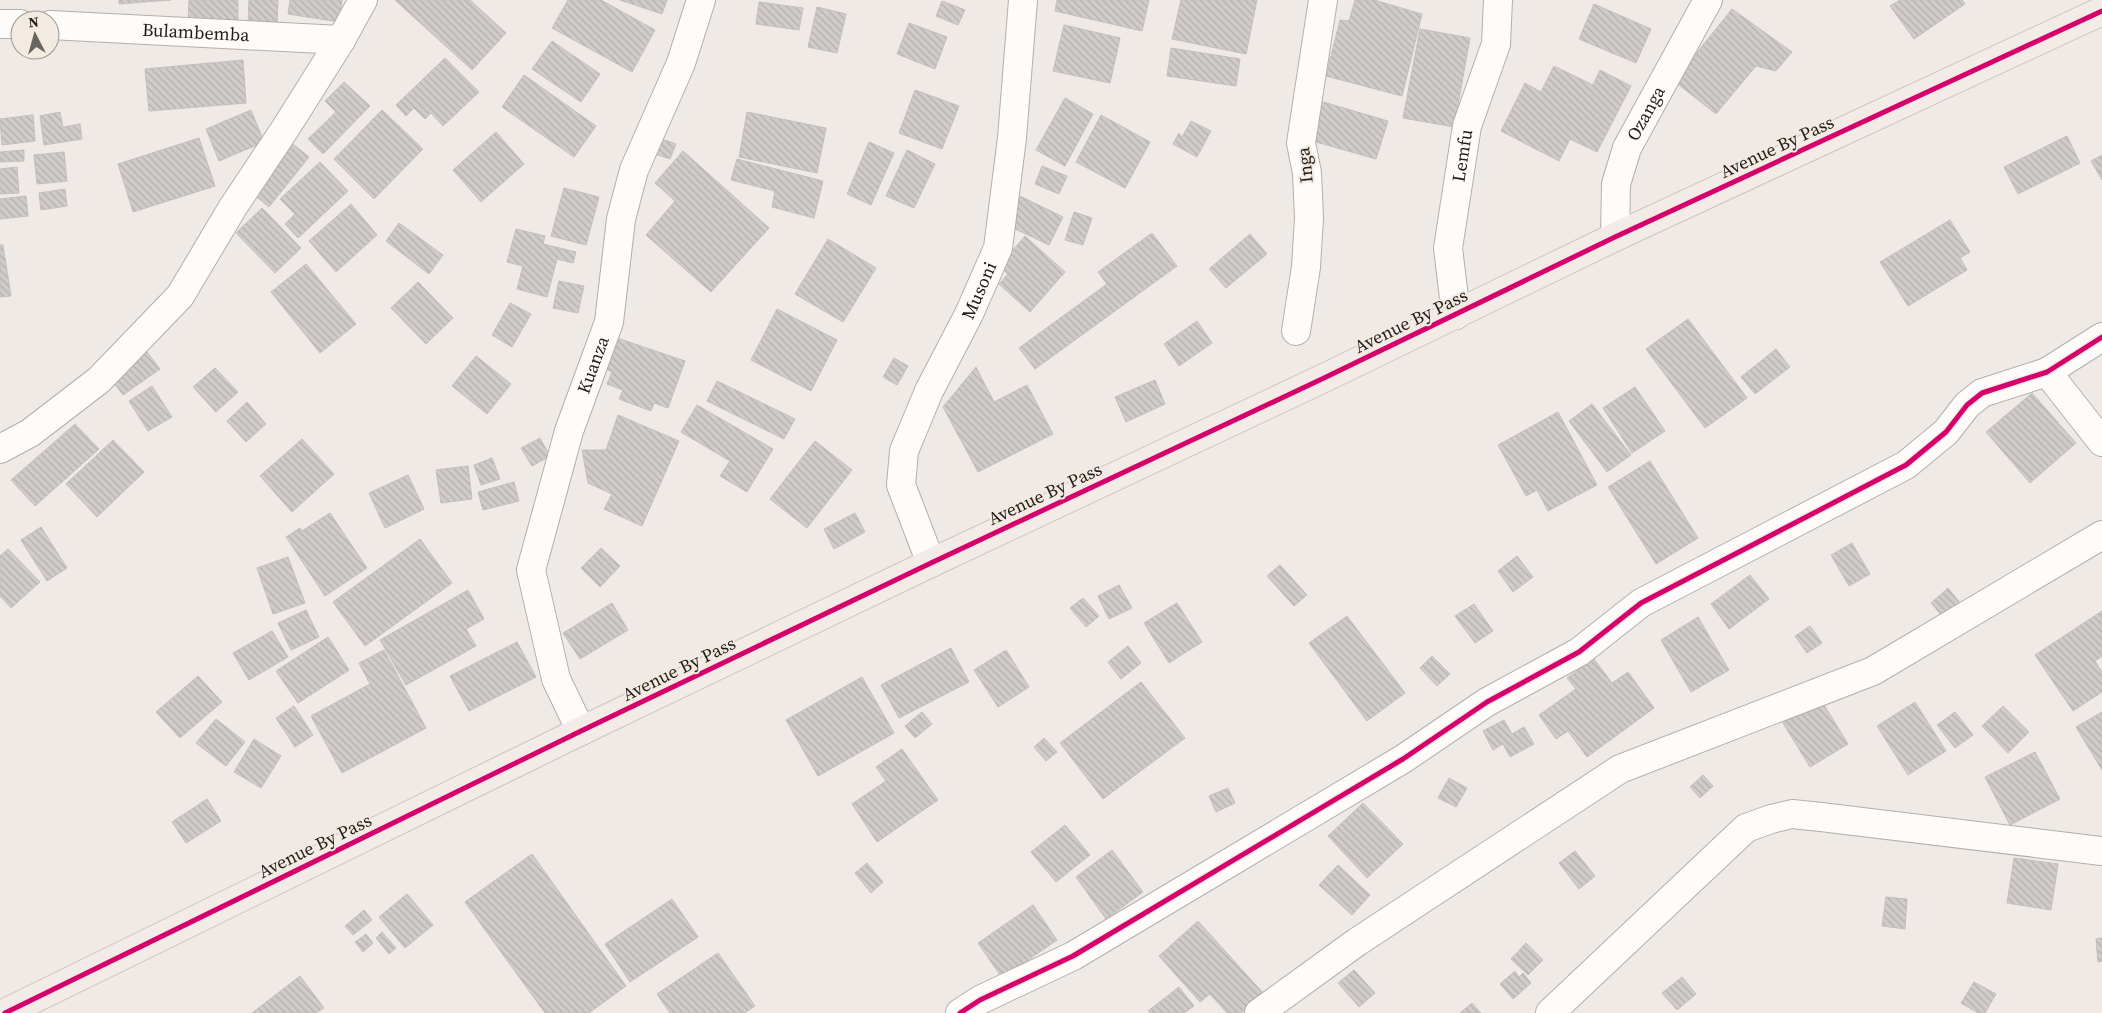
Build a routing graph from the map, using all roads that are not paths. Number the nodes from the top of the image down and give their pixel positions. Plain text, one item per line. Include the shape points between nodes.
1 (363, 0) edge
2 (701, 0) edge
3 (1023, 0) edge
4 (1323, 0) edge
5 (1498, 0) edge
6 (1708, 0) edge
7 (2102, 11) edge
8 (60, 26) edge
9 (341, 40) junction
10 (1615, 237) junction
11 (1456, 315) junction
12 (1296, 331) dead end
13 (2102, 337) edge
14 (2047, 372) junction
15 (2102, 442) edge
16 (0, 448) edge
17 (2102, 536) edge
18 (931, 563) junction
19 (581, 731) junction
20 (2102, 852) edge
21 (5, 1013) edge
22 (960, 1013) edge
23 (1258, 1013) edge
24 (1550, 1013) edge

1 - 9 street
2 - 19 street, Kuanza via 681,63 634,170 622,219 609,322 569,431 532,570 556,679
3 - 18 street, Musoni via 1012,138 998,248 904,451 900,484
4 - 12 street, Inga via 1302,142 1309,218 1306,267
5 - 11 street, Lemfu via 1496,44 1467,126 1448,248
6 - 10 street, Ozanga via 1627,148 1616,184
7 - 10 highway, Avenue By Pass
8 - 9 street, Bulambemba
9 - 16 street via 232,207 180,296 99,380 30,433
10 - 11 highway, Avenue By Pass
11 - 18 highway, Avenue By Pass
13 - 14 street
14 - 15 street
14 - 22 street via 1982,393 1967,405 1946,432 1906,465 1641,603 1579,652 1486,702 1395,764 1073,956 980,1000
17 - 23 street via 1873,671 1620,769 1357,942
18 - 19 highway, Avenue By Pass
19 - 21 highway, Avenue By Pass
20 - 24 street via 1792,814 1771,819 1746,828

